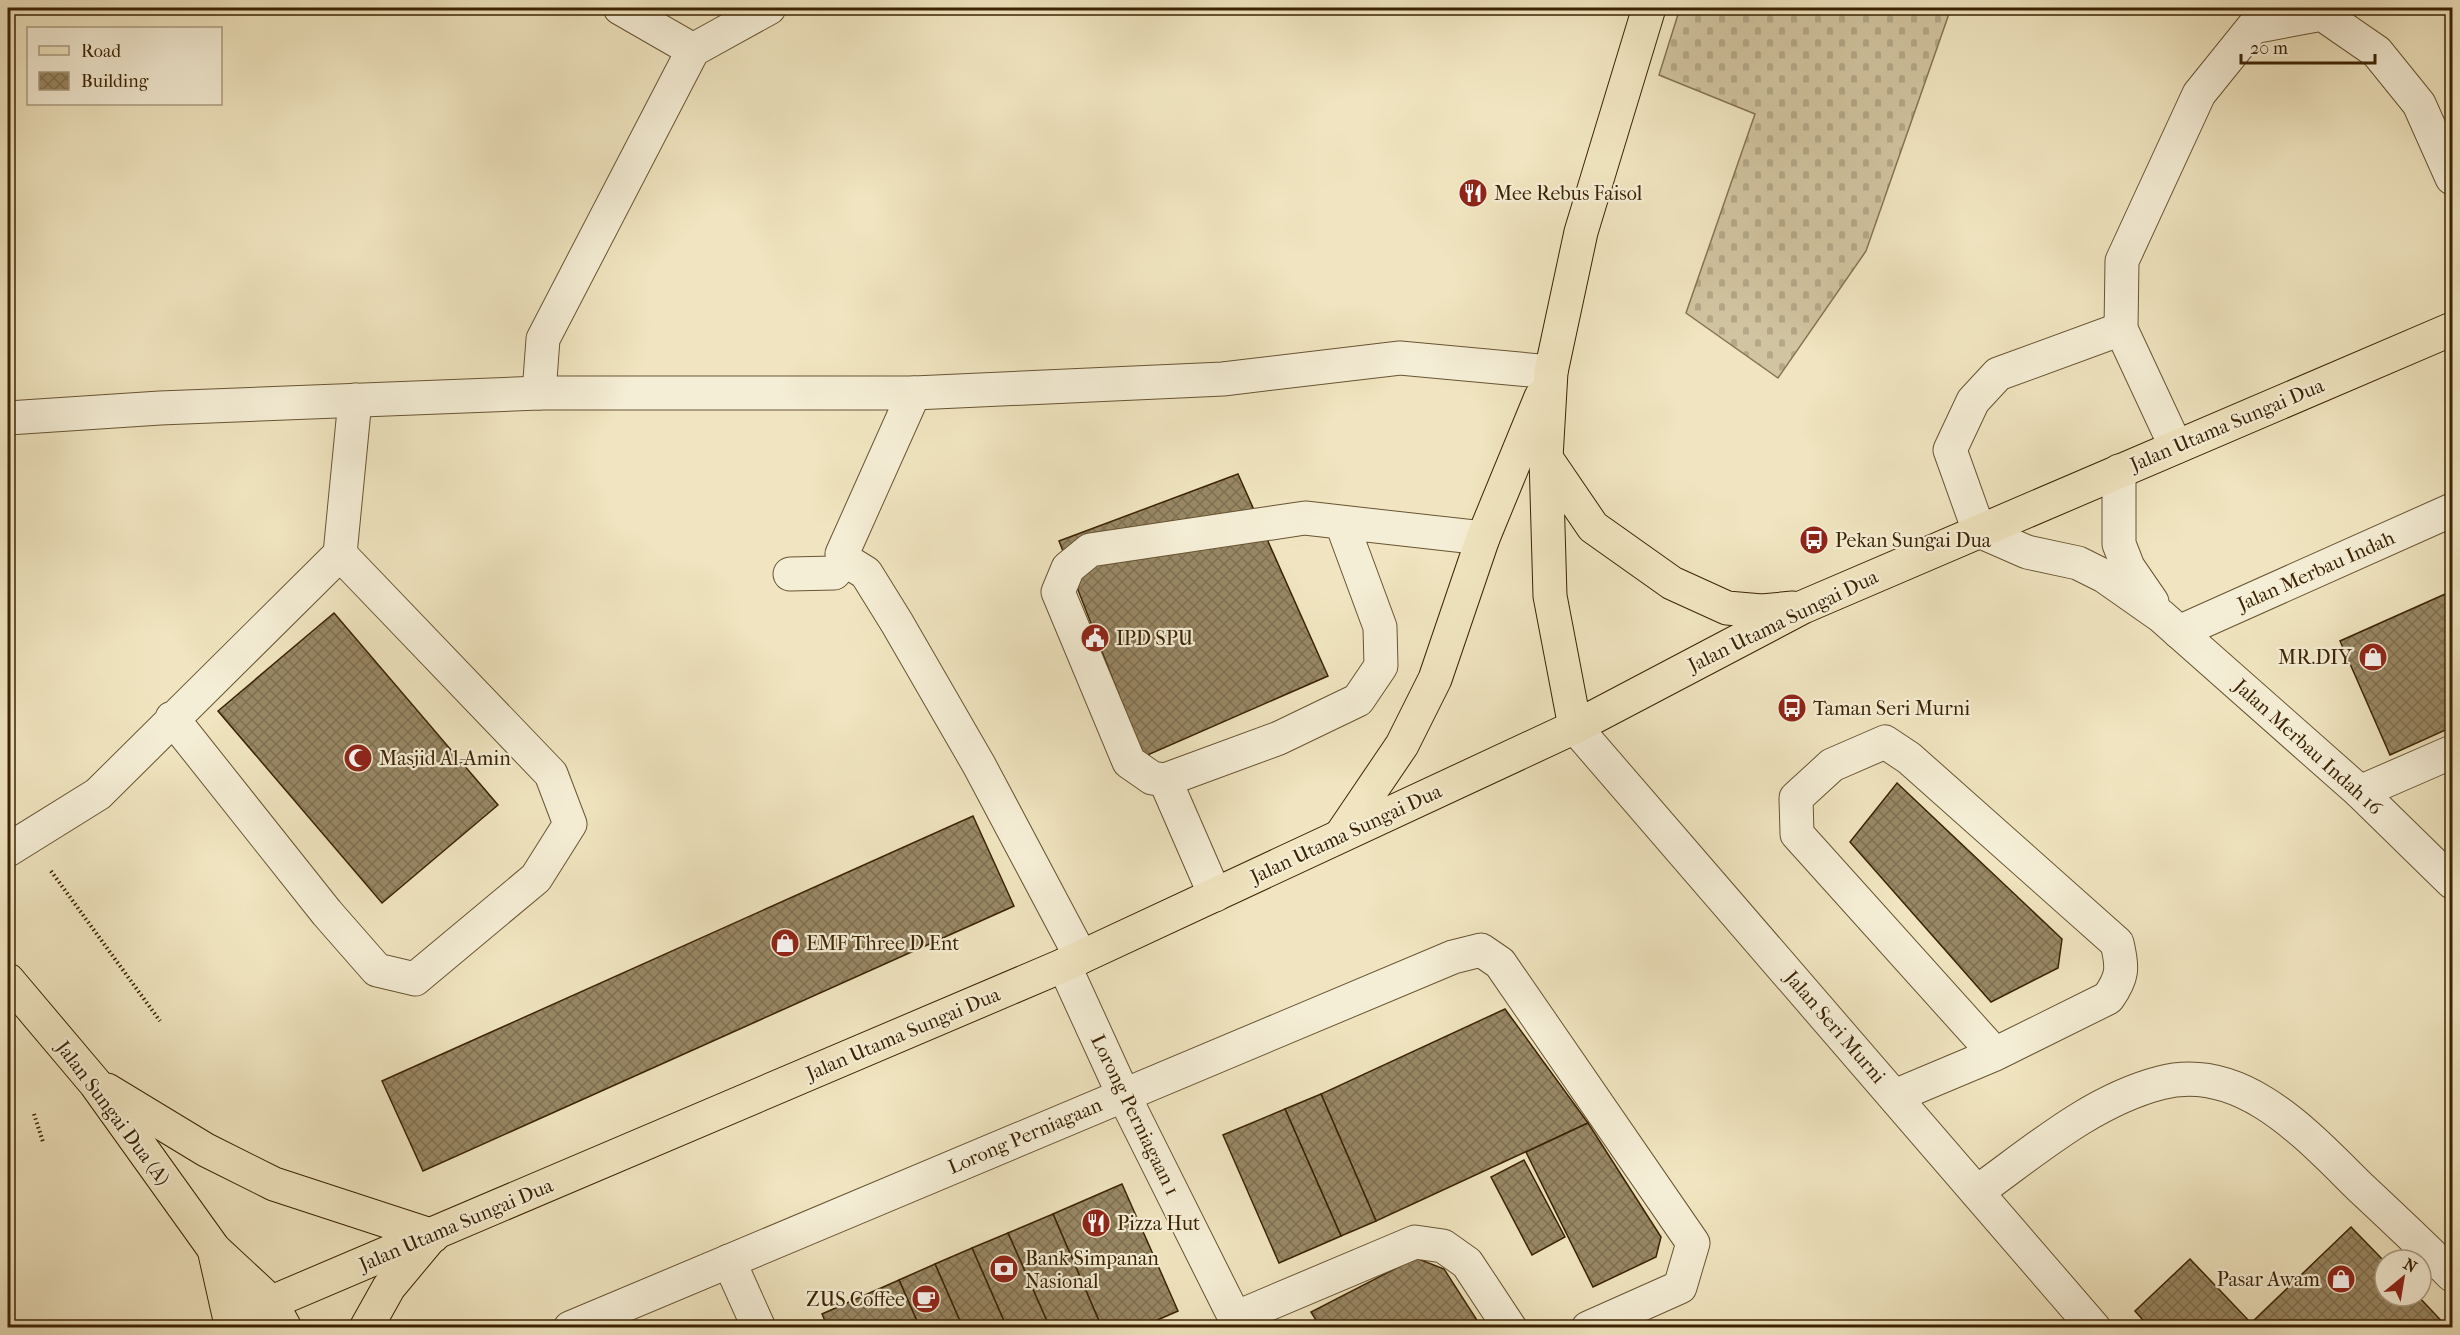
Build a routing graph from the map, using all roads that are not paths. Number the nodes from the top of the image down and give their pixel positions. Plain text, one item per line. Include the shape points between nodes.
1 (620, 8) edge
2 (769, 8) edge
3 (1649, 8) edge
4 (693, 50) junction
5 (2452, 178) edge
6 (2121, 329) junction
7 (2452, 329) edge
8 (1551, 372) junction
9 (539, 393) junction
10 (914, 393) junction
11 (355, 400) junction
12 (8, 418) edge
13 (2176, 447) junction
14 (1546, 458) junction
15 (2119, 471) junction
16 (2452, 510) edge
17 (1342, 524) junction
18 (1979, 531) junction
19 (1483, 538) junction
20 (340, 554) junction
21 (845, 560) junction
22 (790, 574) dead end
23 (1803, 607) junction
24 (2170, 624) junction
25 (172, 718) junction
26 (1575, 727) junction
27 (2452, 752) edge
28 (1165, 780) junction
29 (2360, 792) junction
30 (1341, 835) junction
31 (16, 843) edge
32 (2452, 882) edge
33 (1215, 895) junction
34 (1072, 961) junction
35 (8, 980) edge
36 (1995, 1054) junction
37 (95, 1083) junction
38 (1123, 1094) junction
39 (1895, 1096) junction
40 (1977, 1192) junction
41 (433, 1236) junction
42 (214, 1249) junction
43 (729, 1261) junction
44 (2452, 1275) edge
45 (278, 1315) edge
46 (1237, 1323) edge
47 (232, 1324) edge
48 (366, 1328) edge
49 (570, 1328) edge
50 (759, 1328) edge
51 (1510, 1328) edge
52 (1588, 1328) edge
53 (2094, 1328) edge

1 - 4 street
2 - 4 street
3 - 8 main road via 1581,232
4 - 9 street via 543,339
5 - 6 street via 2419,104 2377,52 2322,15 2253,27 2199,94 2122,261
6 - 13 street
6 - 18 street via 1998,374 1973,401 1950,450
7 - 13 main road, Jalan Utama Sungai Dua
8 - 10 street via 1400,358 1222,379
8 - 14 main road
8 - 19 main road
9 - 10 street
9 - 11 street
10 - 21 street via 843,549
11 - 12 street
11 - 20 street
13 - 15 main road, Jalan Utama Sungai Dua
14 - 23 main road via 1593,527 1672,583 1727,608 1762,611
14 - 26 main road via 1550,596
15 - 18 main road, Jalan Utama Sungai Dua
15 - 24 street, Jalan Merbau Indah 16 via 2118,544 2128,567
16 - 24 street, Jalan Merbau Indah
17 - 19 street
17 - 28 street via 1380,627 1381,666 1358,700 1279,738
17 - 28 street via 1305,518 1090,550 1068,568 1058,592 1129,762 1152,778
18 - 23 main road, Jalan Utama Sungai Dua
18 - 24 street, Jalan Merbau Indah 16 via 2027,552 2078,562
19 - 30 main road via 1435,680 1402,745
20 - 25 street
20 - 25 street via 551,774 570,824 536,878 415,979 377,970 327,914
21 - 22 street via 834,573
21 - 34 street, Lorong Perniagaan 1 via 866,573 979,765
23 - 26 main road, Jalan Utama Sungai Dua
24 - 29 street, Jalan Merbau Indah 16
25 - 31 street via 98,794
26 - 30 main road, Jalan Utama Sungai Dua
26 - 39 street, Jalan Seri Murni
27 - 29 street
28 - 33 street
29 - 32 street, Jalan Merbau Indah 16
30 - 33 main road, Jalan Utama Sungai Dua
33 - 34 main road, Jalan Utama Sungai Dua
34 - 38 street, Lorong Perniagaan 1
34 - 41 main road, Jalan Utama Sungai Dua
35 - 37 main road, Jalan Sungai Dua (A)
36 - 36 street via 1797,834 1796,798 1832,765 1885,741 2117,943 2119,983 2108,998
36 - 39 street
37 - 41 main road via 206,1150 274,1184
37 - 42 main road, Jalan Sungai Dua (A)
38 - 43 street, Lorong Perniagaan
38 - 46 street, Lorong Perniagaan 1
38 - 52 street, Lorong Perniagaan via 1453,957 1481,950 1500,963 1693,1244 1680,1287
39 - 40 street, Jalan Seri Murni
40 - 44 street via 2113,1101 2161,1083 2199,1079 2247,1093 2292,1121
40 - 53 street, Jalan Seri Murni
41 - 45 main road, Jalan Utama Sungai Dua
41 - 48 main road via 389,1287
42 - 45 main road, Jalan Sungai Dua (A)
42 - 47 main road, Jalan Sungai Dua (A)
43 - 49 street, Lorong Perniagaan
43 - 50 street
45 - 47 main road, Jalan Utama Sungai Dua
46 - 51 street via 1415,1242 1443,1246 1467,1263

